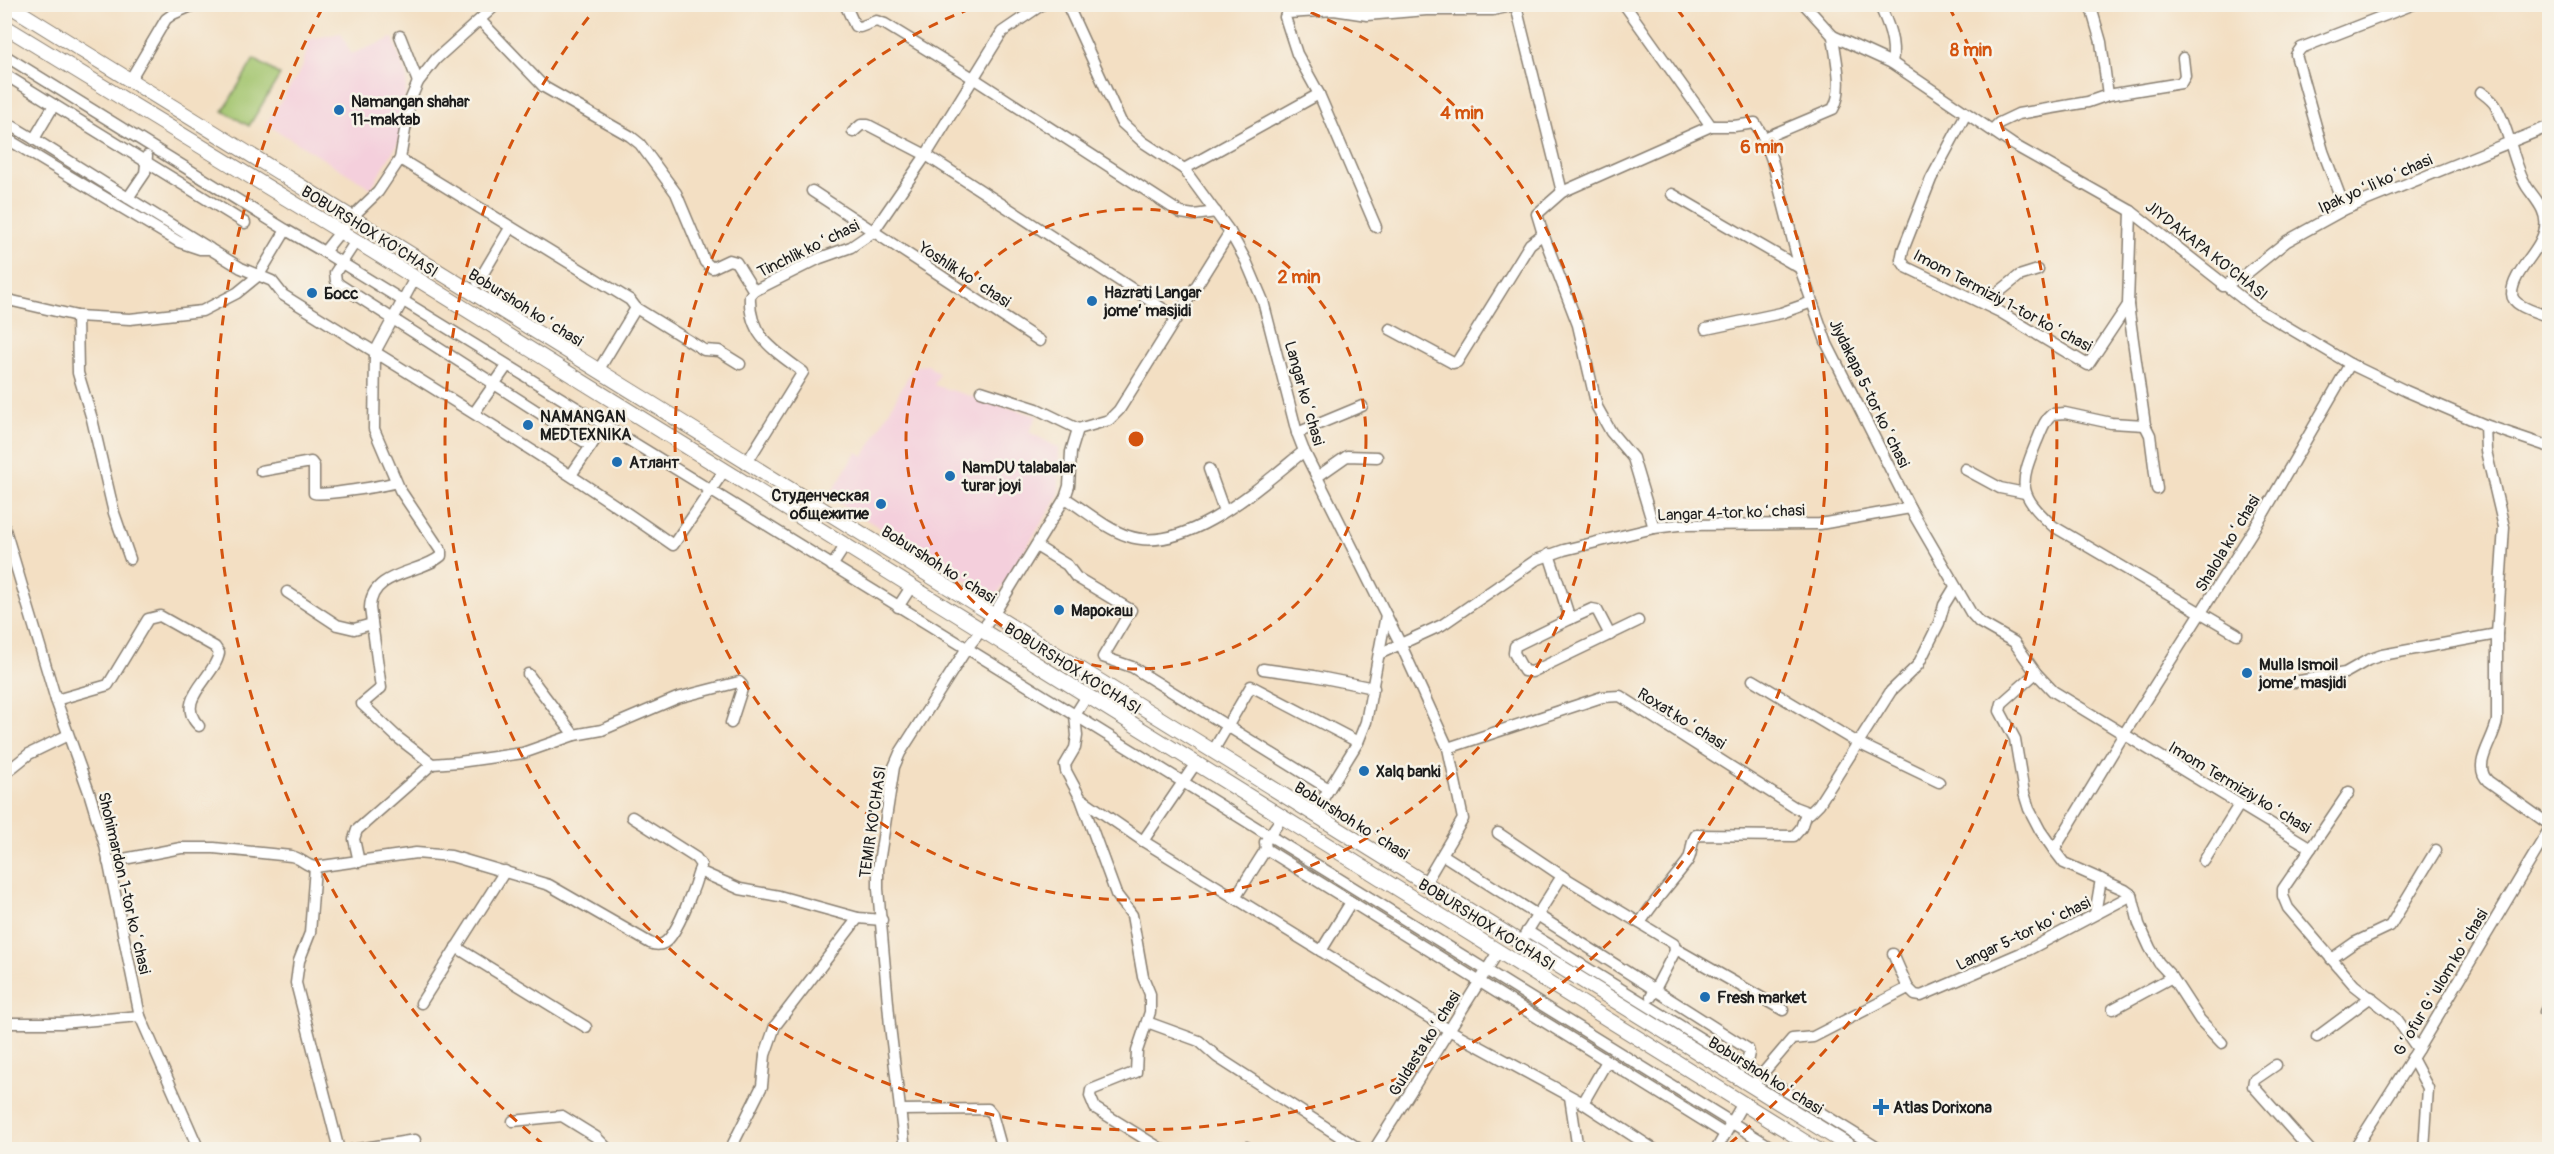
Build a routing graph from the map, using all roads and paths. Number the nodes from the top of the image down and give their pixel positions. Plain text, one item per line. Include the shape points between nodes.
1 (7, 4) edge
2 (196, 4) edge
3 (497, 4) edge
4 (845, 4) edge
5 (1043, 4) edge
6 (1066, 4) edge
7 (1624, 4) edge
8 (1804, 4) edge
9 (1879, 4) edge
10 (2090, 4) edge
11 (2414, 4) edge
12 (1519, 5) edge
13 (480, 20) junction
14 (4, 26) edge
15 (400, 36) dead end
16 (1833, 36) junction
17 (4, 55) edge
18 (2183, 58) dead end
19 (1892, 63) junction
20 (4, 74) edge
21 (973, 78) junction
22 (130, 80) junction
23 (418, 82) junction
24 (54, 86) junction
25 (2481, 92) dead end
26 (1319, 94) junction
27 (2108, 95) junction
28 (50, 103) junction
29 (1966, 114) junction
30 (4, 121) edge
31 (1711, 126) junction
32 (2550, 126) edge
33 (1992, 130) junction
34 (853, 132) dead end
35 (4, 137) edge
36 (1764, 138) junction
37 (34, 139) junction
38 (2509, 144) junction
39 (152, 147) junction
40 (926, 156) junction
41 (400, 159) junction
42 (145, 160) junction
43 (1184, 169) junction
44 (812, 191) dead end
45 (1562, 192) junction
46 (1672, 194) dead end
47 (128, 198) junction
48 (2345, 209) junction
49 (2131, 211) junction
50 (1216, 212) junction
51 (352, 217) junction
52 (245, 223) dead end
53 (1376, 227) dead end
54 (510, 228) junction
55 (286, 230) junction
56 (340, 232) junction
57 (873, 232) junction
58 (1230, 232) junction
59 (1543, 234) junction
60 (356, 241) junction
61 (210, 249) junction
62 (324, 252) junction
63 (341, 263) junction
64 (1800, 268) junction
65 (2038, 270) dead end
66 (259, 274) junction
67 (415, 278) junction
68 (478, 282) dead end
69 (2223, 286) junction
70 (754, 291) junction
71 (4, 298) edge
72 (401, 301) junction
73 (1812, 302) junction
74 (1984, 304) junction
75 (2128, 305) junction
76 (636, 308) junction
77 (77, 316) junction
78 (2550, 317) edge
79 (1177, 318) junction
80 (392, 319) junction
81 (1390, 329) dead end
82 (1706, 329) dead end
83 (1040, 340) dead end
84 (375, 352) junction
85 (740, 364) dead end
86 (2350, 364) junction
87 (507, 366) junction
88 (598, 371) junction
89 (495, 384) junction
90 (981, 391) dead end
91 (1362, 406) dead end
92 (474, 413) junction
93 (2145, 425) junction
94 (2485, 425) junction
95 (604, 427) junction
96 (1078, 429) junction
97 (1297, 433) junction
98 (591, 446) junction
99 (2550, 447) edge
100 (1304, 452) junction
101 (1377, 457) dead end
102 (746, 464) junction
103 (1209, 469) dead end
104 (1965, 469) dead end
105 (261, 471) dead end
106 (724, 471) junction
107 (571, 475) junction
108 (1317, 477) junction
109 (396, 482) junction
110 (2157, 489) dead end
111 (710, 492) junction
112 (2025, 493) junction
113 (1065, 498) junction
114 (1910, 508) junction
115 (1224, 511) junction
116 (4, 526) edge
117 (1654, 528) junction
118 (844, 546) junction
119 (1036, 546) junction
120 (1549, 554) junction
121 (130, 559) dead end
122 (832, 566) junction
123 (911, 587) junction
124 (1955, 587) junction
125 (287, 592) dead end
126 (898, 607) junction
127 (2202, 614) junction
128 (1386, 615) junction
129 (992, 617) junction
130 (1570, 619) junction
131 (1638, 621) dead end
132 (372, 624) junction
133 (981, 630) junction
134 (2497, 633) junction
135 (2237, 634) dead end
136 (1610, 635) junction
137 (1401, 645) junction
138 (967, 648) junction
139 (1381, 653) junction
140 (1263, 669) dead end
141 (528, 674) dead end
142 (2036, 674) junction
143 (1753, 680) dead end
144 (2294, 682) dead end
145 (1374, 688) junction
146 (1087, 696) junction
147 (56, 700) junction
148 (1075, 715) junction
149 (731, 723) dead end
150 (199, 726) dead end
151 (1228, 726) junction
152 (2124, 734) junction
153 (68, 735) junction
154 (574, 735) junction
155 (1358, 742) junction
156 (1858, 742) junction
157 (1448, 748) junction
158 (1213, 752) junction
159 (1196, 763) junction
160 (432, 764) junction
161 (4, 774) edge
162 (1183, 782) junction
163 (1939, 782) dead end
164 (1329, 789) junction
165 (2349, 792) dead end
166 (1081, 799) junction
167 (2239, 805) junction
168 (1806, 813) junction
169 (1313, 815) junction
170 (1283, 816) junction
171 (632, 817) dead end
172 (2550, 826) edge
173 (1498, 833) dead end
174 (1269, 836) junction
175 (1143, 841) junction
176 (2311, 848) junction
177 (1266, 849) junction
178 (2055, 850) junction
179 (2436, 850) dead end
180 (1443, 855) junction
181 (2204, 861) dead end
182 (108, 862) junction
183 (359, 862) junction
184 (315, 867) junction
185 (505, 871) junction
186 (699, 871) junction
187 (1562, 876) junction
188 (2101, 879) junction
189 (1424, 885) junction
190 (2132, 895) junction
191 (1236, 898) junction
192 (1351, 902) junction
193 (2095, 914) junction
194 (1537, 915) junction
195 (858, 918) junction
196 (882, 920) junction
197 (1640, 923) junction
198 (1523, 937) junction
199 (456, 947) junction
200 (1676, 949) junction
201 (1321, 951) junction
202 (1498, 952) junction
203 (1893, 954) dead end
204 (2331, 959) junction
205 (1486, 970) junction
206 (2172, 976) junction
207 (1479, 982) junction
208 (1908, 988) junction
209 (1654, 991) junction
210 (2371, 998) junction
211 (421, 1003) dead end
212 (2113, 1009) dead end
213 (1644, 1010) junction
214 (1783, 1010) dead end
215 (1694, 1015) junction
216 (140, 1016) junction
217 (1147, 1022) junction
218 (4, 1023) edge
219 (586, 1027) dead end
220 (1449, 1030) junction
221 (1682, 1034) junction
222 (2317, 1037) dead end
223 (2222, 1043) dead end
224 (2415, 1054) junction
225 (1607, 1061) junction
226 (2276, 1065) dead end
227 (1746, 1067) junction
228 (1756, 1081) junction
229 (1570, 1097) junction
230 (1583, 1103) junction
231 (1743, 1103) junction
232 (900, 1110) junction
233 (513, 1121) dead end
234 (1732, 1122) junction
235 (1725, 1134) junction
236 (415, 1140) dead end
237 (1802, 1145) edge
238 (199, 1149) edge
239 (339, 1149) edge
240 (352, 1149) edge
241 (609, 1149) edge
242 (730, 1149) edge
243 (905, 1149) edge
244 (1002, 1149) edge
245 (1163, 1149) edge
246 (1360, 1149) edge
247 (1374, 1149) edge
248 (1578, 1149) edge
249 (1655, 1149) edge
250 (1716, 1149) edge
251 (1776, 1149) edge
252 (1818, 1149) edge
253 (1855, 1149) edge
254 (1881, 1149) edge
255 (2310, 1149) edge
256 (2354, 1149) edge
257 (2424, 1149) edge

1 - 22 main road, Boburshoh koʻchasi
2 - 22 street via 166,19
3 - 13 street
4 - 21 street via 855,26 876,21 885,24
5 - 21 street, Tinchlik koʻchasi via 1002,32
6 - 43 street, Langar koʻchasi via 1121,122
7 - 31 street
8 - 16 street, JIYDAKAPA KO'CHASI
9 - 19 street via 1894,46
10 - 27 street via 2102,42
11 - 48 street via 2301,48 2296,55 2323,152
12 - 26 street via 1493,10 1367,15 1334,10 1288,13 1285,17 1297,54
12 - 45 street
13 - 23 street via 436,59
13 - 70 street via 543,87 640,144 676,193 705,262 712,268 729,260 736,262
14 - 56 main road, BOBURSHOX KO'CHASI
15 - 23 street
16 - 19 street, JIYDAKAPA KO'CHASI
16 - 36 street via 1838,96 1833,109
17 - 24 street
18 - 27 street via 2185,76 2181,83
19 - 29 street, JIYDAKAPA KO'CHASI
20 - 28 street
21 - 40 street, Tinchlik koʻchasi
21 - 50 street via 1181,213
22 - 51 main road, Boburshoh koʻchasi
23 - 41 street via 410,101
24 - 28 street
24 - 39 street
25 - 38 street via 2496,106
26 - 43 street
26 - 53 street
27 - 33 street via 2018,114
28 - 37 street
28 - 42 street
29 - 33 street, JIYDAKAPA KO'CHASI
29 - 74 street, Imom Termiziy 1-tor koʻchasi via 1931,179 1901,260 1906,267
30 - 37 street
31 - 36 street via 1755,123
31 - 45 street
32 - 38 street, Ipak yoʻli koʻchasi
33 - 49 street, JIYDAKAPA KO'CHASI
34 - 40 street via 868,125
35 - 61 street via 179,242
36 - 64 street, Jiydakapa 5-tor koʻchasi
37 - 47 street
38 - 48 street, Ipak yoʻli koʻchasi
38 - 78 street via 2525,184 2542,208 2545,228 2516,279 2513,299
39 - 42 street
39 - 55 street
40 - 57 street, Tinchlik koʻchasi
40 - 79 street
41 - 51 street via 378,192
41 - 54 street
42 - 47 street via 145,173
42 - 52 street
43 - 50 street, Langar koʻchasi
44 - 57 street, Yoshlik koʻchasi
45 - 59 street via 1537,214
46 - 64 street
47 - 61 street
48 - 69 street, Ipak yoʻli koʻchasi via 2287,242 2246,274
49 - 69 street, JIYDAKAPA KO'CHASI
49 - 75 street
50 - 58 street, Langar koʻchasi
51 - 56 street
51 - 88 main road, Boburshoh koʻchasi
54 - 68 street
54 - 76 street via 630,300
55 - 62 street
55 - 66 street
56 - 60 main road, BOBURSHOX KO'CHASI
56 - 62 street
57 - 70 street, Tinchlik koʻchasi via 851,247
57 - 83 street, Yoshlik koʻchasi
58 - 79 street
58 - 97 street, Langar koʻchasi via 1263,301
59 - 81 street via 1530,244 1457,362
59 - 117 street via 1578,325 1597,407 1633,458
60 - 63 street
60 - 67 main road, BOBURSHOX KO'CHASI
61 - 66 street
62 - 63 street
63 - 72 street
63 - 80 street via 335,273 336,281
64 - 73 street, Jiydakapa 5-tor koʻchasi
65 - 74 street via 2019,276
66 - 77 street via 237,293 202,312 130,318
66 - 84 street via 272,281 283,295
67 - 72 street
67 - 106 main road, BOBURSHOX KO'CHASI
69 - 86 street, JIYDAKAPA KO'CHASI
70 - 102 street, Tinchlik koʻchasi via 750,304 760,337 803,372
71 - 77 street
72 - 80 street
72 - 87 street
73 - 82 street via 1781,313
73 - 114 street, Jiydakapa 5-tor koʻchasi via 1827,344
74 - 75 street, Imom Termiziy 1-tor koʻchasi via 2088,365
75 - 93 street
76 - 85 street via 704,350 719,351
76 - 88 street
77 - 121 street via 78,373 114,513
79 - 96 street via 1119,410 1109,420
80 - 84 street
80 - 89 street
84 - 92 street
84 - 109 street via 374,429
86 - 94 street, JIYDAKAPA KO'CHASI
86 - 127 street, Shalola koʻchasi
87 - 89 street
87 - 95 street
88 - 102 main road, Boburshoh koʻchasi
89 - 92 street
89 - 98 street
90 - 96 street
91 - 97 street
92 - 107 street
93 - 110 street via 2150,435
93 - 112 street via 2052,414 2044,423 2026,468
94 - 99 street, JIYDAKAPA KO'CHASI
94 - 134 street via 2486,451 2504,527
95 - 98 street
95 - 111 street
96 - 113 street
97 - 100 street, Langar koʻchasi
98 - 107 street
100 - 108 street, Langar koʻchasi
100 - 115 street
101 - 108 street via 1347,456
102 - 129 main road, Boburshoh koʻchasi
103 - 115 street
104 - 112 street via 1991,485
105 - 109 street via 311,462 314,493 319,495
106 - 111 street
106 - 118 main road, BOBURSHOX KO'CHASI
107 - 111 street via 673,545
108 - 128 street, Langar koʻchasi
109 - 132 street via 441,556 394,576 377,588 370,601
111 - 122 street
112 - 127 street via 2053,526
113 - 115 street via 1126,536 1145,540 1175,537
113 - 119 street, TEMIR KO'CHASI
114 - 117 street, Langar 4-tor koʻchasi via 1820,524
114 - 124 street, Jiydakapa 5-tor koʻchasi
116 - 147 street, Shohimardon 1-tor koʻchasi
117 - 120 street, Langar 4-tor koʻchasi
118 - 122 street
118 - 123 main road, BOBURSHOX KO'CHASI
119 - 129 street, TEMIR KO'CHASI
119 - 151 street via 1067,565 1076,577 1131,610 1104,657 1132,667
120 - 130 street
120 - 137 street, Langar 4-tor koʻchasi via 1442,625
122 - 126 street
123 - 126 street
123 - 133 main road, BOBURSHOX KO'CHASI
124 - 142 street, Imom Termiziy koʻchasi via 1979,622 2014,642
124 - 156 street via 1918,665 1891,691
125 - 132 street via 337,625 354,628
126 - 138 street
127 - 135 street
127 - 152 street, Shalola koʻchasi
128 - 137 street, Langar koʻchasi
128 - 139 street
129 - 133 street, TEMIR KO'CHASI
129 - 158 main road, Boburshoh koʻchasi
130 - 136 street via 1597,610
130 - 136 street via 1515,646 1524,671 1532,672
131 - 136 street
132 - 160 street via 381,688 362,702 363,708
133 - 138 street, TEMIR KO'CHASI
133 - 146 main road, BOBURSHOX KO'CHASI
134 - 144 street via 2382,655 2345,674
134 - 172 street via 2496,732 2484,755 2481,773
137 - 139 street, Langar 4-tor koʻchasi
137 - 157 street, Langar koʻchasi
138 - 148 street
138 - 196 street, TEMIR KO'CHASI via 894,767 878,869
139 - 145 street
140 - 145 street
141 - 154 street
142 - 152 street, Imom Termiziy koʻchasi via 2066,701
142 - 178 street via 2002,703 2000,711 2015,739 2029,809
143 - 156 street
145 - 155 street
146 - 148 street
146 - 159 main road, BOBURSHOX KO'CHASI
147 - 150 street via 108,685 148,619 160,616 219,653 190,704 191,715
147 - 153 street, Shohimardon 1-tor koʻchasi
148 - 162 street
148 - 166 street via 1075,748 1065,765
149 - 154 street via 742,689 739,682 677,698 602,730
151 - 155 street via 1251,686
151 - 158 street
151 - 164 street
152 - 167 street, Imom Termiziy koʻchasi
152 - 178 street, Shalola koʻchasi
153 - 161 street via 29,754
153 - 182 street, Shohimardon 1-tor koʻchasi
154 - 160 street via 523,753
155 - 164 street
156 - 163 street
156 - 168 street via 1819,804
157 - 168 street, Roxat koʻchasi via 1602,697 1620,696
157 - 180 street, Langar koʻchasi via 1463,819
158 - 169 main road, Boburshoh koʻchasi
159 - 162 street
159 - 170 main road, BOBURSHOX KO'CHASI
160 - 183 street via 357,830 354,839
162 - 174 street
162 - 175 street
164 - 169 street
165 - 176 street
166 - 175 street
166 - 217 street via 1116,894 1132,915 1143,977 1150,994
167 - 176 street, Imom Termiziy koʻchasi
167 - 181 street
168 - 197 street via 1794,836 1696,835 1688,861
169 - 189 main road, Boburshoh koʻchasi
170 - 174 street
170 - 202 main road, BOBURSHOX KO'CHASI
171 - 186 street via 696,858 701,865
172 - 224 street, Gʻofur Gʻulom koʻchasi
173 - 187 street
174 - 177 street
174 - 205 street
175 - 191 street
176 - 204 street, Imom Termiziy koʻchasi via 2285,885 2283,896 2288,908
177 - 191 street
177 - 192 street
178 - 188 street via 2064,863
179 - 204 street via 2390,927 2354,943
180 - 189 street, Langar koʻchasi
180 - 194 street
182 - 184 street via 181,848 213,848 291,855
182 - 216 street, Shohimardon 1-tor koʻchasi
183 - 184 street
183 - 185 street via 416,854 451,856
184 - 239 street via 310,933 296,983
185 - 186 street via 549,885 655,945 666,942 675,930
185 - 199 street
186 - 195 street via 740,889
187 - 194 street
187 - 197 street
188 - 190 street
188 - 193 street
189 - 198 main road, Boburshoh koʻchasi
190 - 193 street, Langar 5-tor koʻchasi
190 - 206 street via 2143,936
191 - 201 street
192 - 201 street
192 - 207 street
193 - 208 street, Langar 5-tor koʻchasi via 2008,960 1921,996
194 - 198 street
194 - 209 street
195 - 196 street
195 - 242 street via 775,1026 765,1055 762,1086
196 - 232 street, TEMIR KO'CHASI
197 - 200 street
198 - 213 main road, Boburshoh koʻchasi
199 - 211 street
199 - 219 street
200 - 209 street
200 - 214 street
201 - 220 street
202 - 205 street, Guldasta koʻchasi
202 - 231 main road, BOBURSHOX KO'CHASI
203 - 208 street
204 - 210 street, Imom Termiziy koʻchasi via 2354,986
205 - 207 street, Guldasta koʻchasi
205 - 234 street
206 - 212 street
206 - 223 street via 2200,1020
207 - 220 street, Guldasta koʻchasi
207 - 225 street
208 - 228 street via 1813,1037 1792,1038
209 - 213 street
209 - 215 street
210 - 222 street
210 - 224 street, Imom Termiziy koʻchasi via 2396,1018
213 - 221 main road, Boburshoh koʻchasi
215 - 221 street
215 - 227 street via 1748,1049
216 - 218 street
216 - 238 street, Shohimardon 1-tor koʻchasi
217 - 245 street via 1137,1051 1136,1072 1091,1090 1090,1096 1095,1108
217 - 246 street via 1199,1041 1217,1057
220 - 229 street
220 - 247 street, Guldasta koʻchasi
221 - 227 street
221 - 228 main road, Boburshoh koʻchasi
224 - 256 street, Gʻofur Gʻulom koʻchasi
224 - 257 street, Imom Termiziy koʻchasi via 2428,1088
225 - 230 street
225 - 235 street
226 - 255 street via 2254,1080 2253,1086
227 - 228 street
228 - 253 main road, Boburshoh koʻchasi
228 - 254 street
229 - 230 street
229 - 248 street
230 - 249 street
231 - 234 street
231 - 237 main road, BOBURSHOX KO'CHASI
232 - 243 street, TEMIR KO'CHASI
232 - 244 street via 988,1108
233 - 241 street via 562,1116
234 - 235 street
234 - 251 street
235 - 250 street
236 - 240 street
237 - 252 main road, BOBURSHOX KO'CHASI

